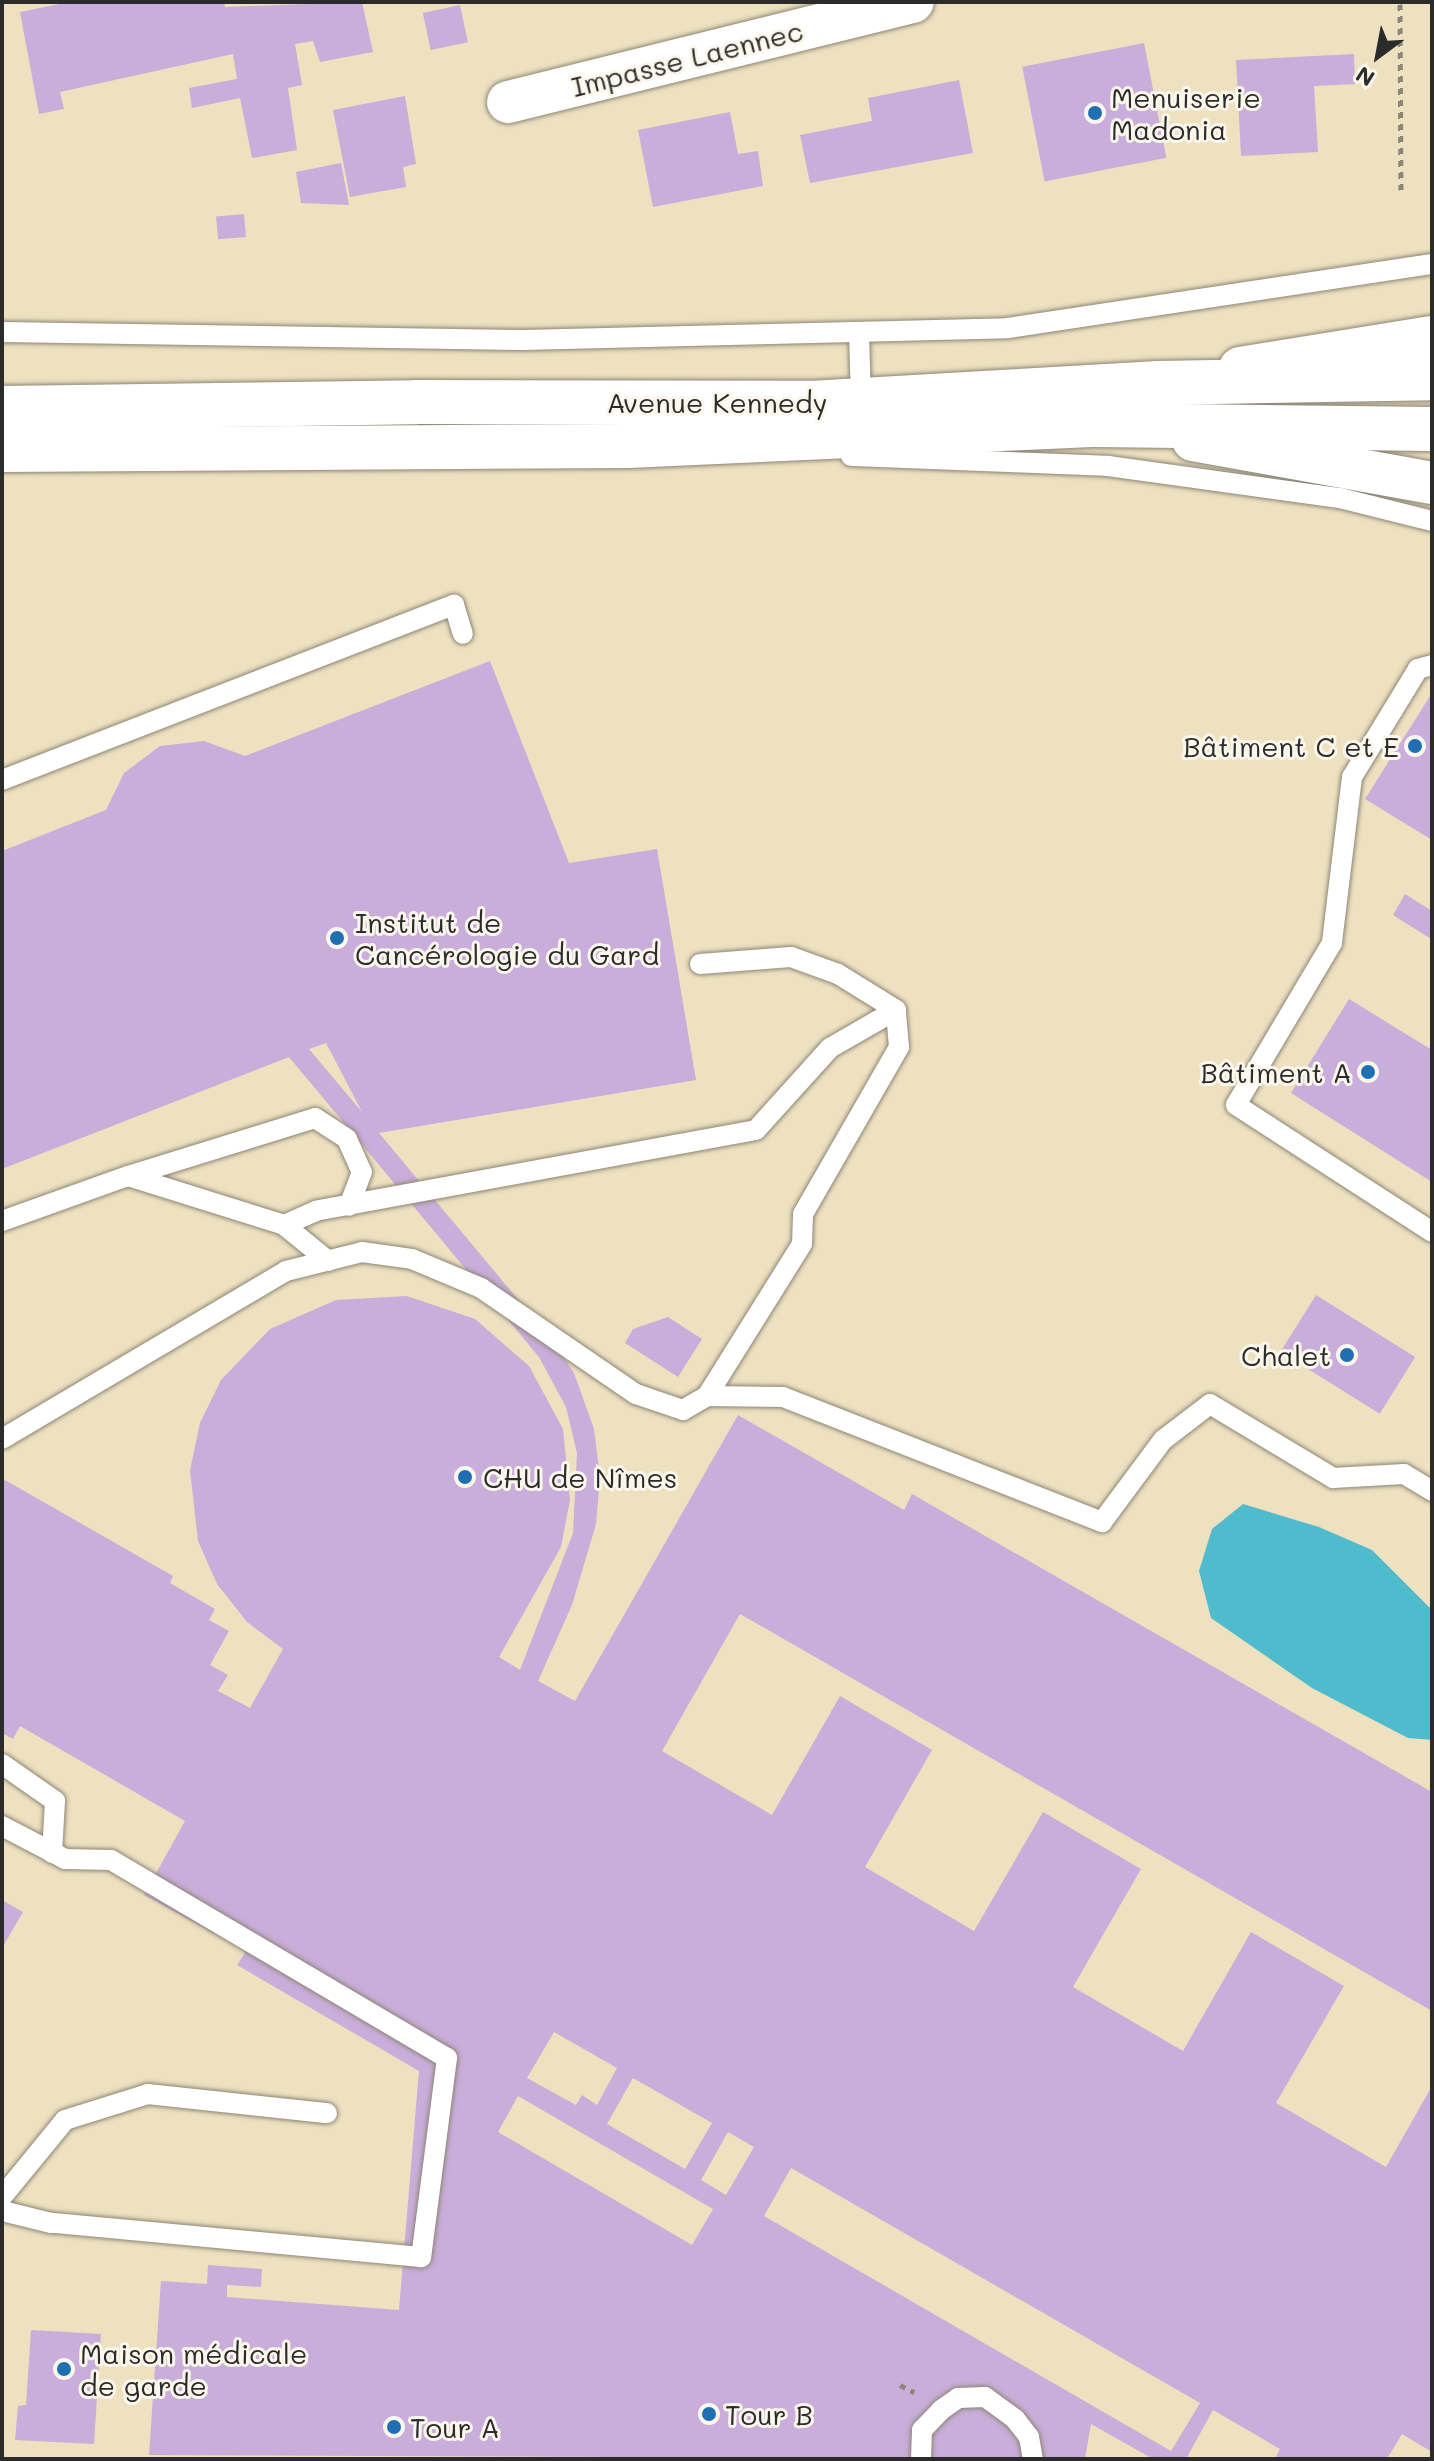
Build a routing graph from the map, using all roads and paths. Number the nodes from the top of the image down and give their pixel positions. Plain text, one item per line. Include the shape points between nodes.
1 (913, 2) edge
2 (1400, 4) dead end
3 (508, 102) dead end
4 (1401, 190) dead end
5 (1432, 264) edge
6 (2, 332) edge
7 (859, 333) junction
8 (1432, 337) edge
9 (1432, 378) edge
10 (1158, 383) junction
11 (861, 400) junction
12 (2, 408) edge
13 (1097, 425) junction
14 (1432, 429) edge
15 (628, 446) junction
16 (2, 450) edge
17 (1432, 483) edge
18 (1432, 521) edge
19 (463, 634) dead end
20 (1432, 665) edge
21 (2, 780) edge
22 (700, 964) dead end
23 (896, 1010) junction
24 (128, 1176) junction
25 (349, 1206) junction
26 (2, 1221) edge
27 (284, 1225) junction
28 (1432, 1232) edge
29 (328, 1261) junction
30 (707, 1396) junction
31 (2, 1439) edge
32 (1432, 1491) edge
33 (2, 1764) edge
34 (2, 1826) edge
35 (52, 1853) junction
36 (327, 2113) dead end
37 (2, 2197) edge
38 (2, 2211) edge
39 (921, 2459) edge
40 (1033, 2459) edge

1 - 3 street, Impasse Laennec
2 - 4 path
5 - 7 lane via 1008,328
6 - 7 lane via 523,340
7 - 11 lane
8 - 10 street
9 - 10 main road, Avenue Kennedy
10 - 11 main road, Avenue Kennedy
11 - 12 main road, Avenue Kennedy
13 - 14 main road, Avenue Kennedy
13 - 15 main road, Avenue Kennedy
13 - 17 street
15 - 16 main road, Avenue Kennedy
15 - 18 lane via 1108,466 1340,498
19 - 21 lane via 454,605
20 - 28 lane via 1418,669 1352,777 1332,943 1236,1105
22 - 23 lane via 791,957 838,974
23 - 25 lane via 830,1048 756,1130
23 - 30 lane via 899,1047 803,1214 802,1244
24 - 25 lane via 315,1118 347,1139 362,1172
24 - 26 lane
24 - 27 lane
25 - 27 lane via 316,1211
27 - 29 lane
29 - 30 lane via 362,1252 412,1259 481,1288 636,1394 683,1410
29 - 31 lane via 286,1271
30 - 32 lane via 783,1397 1102,1522 1163,1440 1210,1404 1333,1478 1404,1474
33 - 35 lane via 55,1801
34 - 35 lane
35 - 38 lane via 65,1859 111,1860 447,2058 421,2257 51,2223
36 - 37 lane via 148,2094 65,2120
39 - 40 lane via 922,2430 941,2410 958,2398 985,2397 1029,2437

